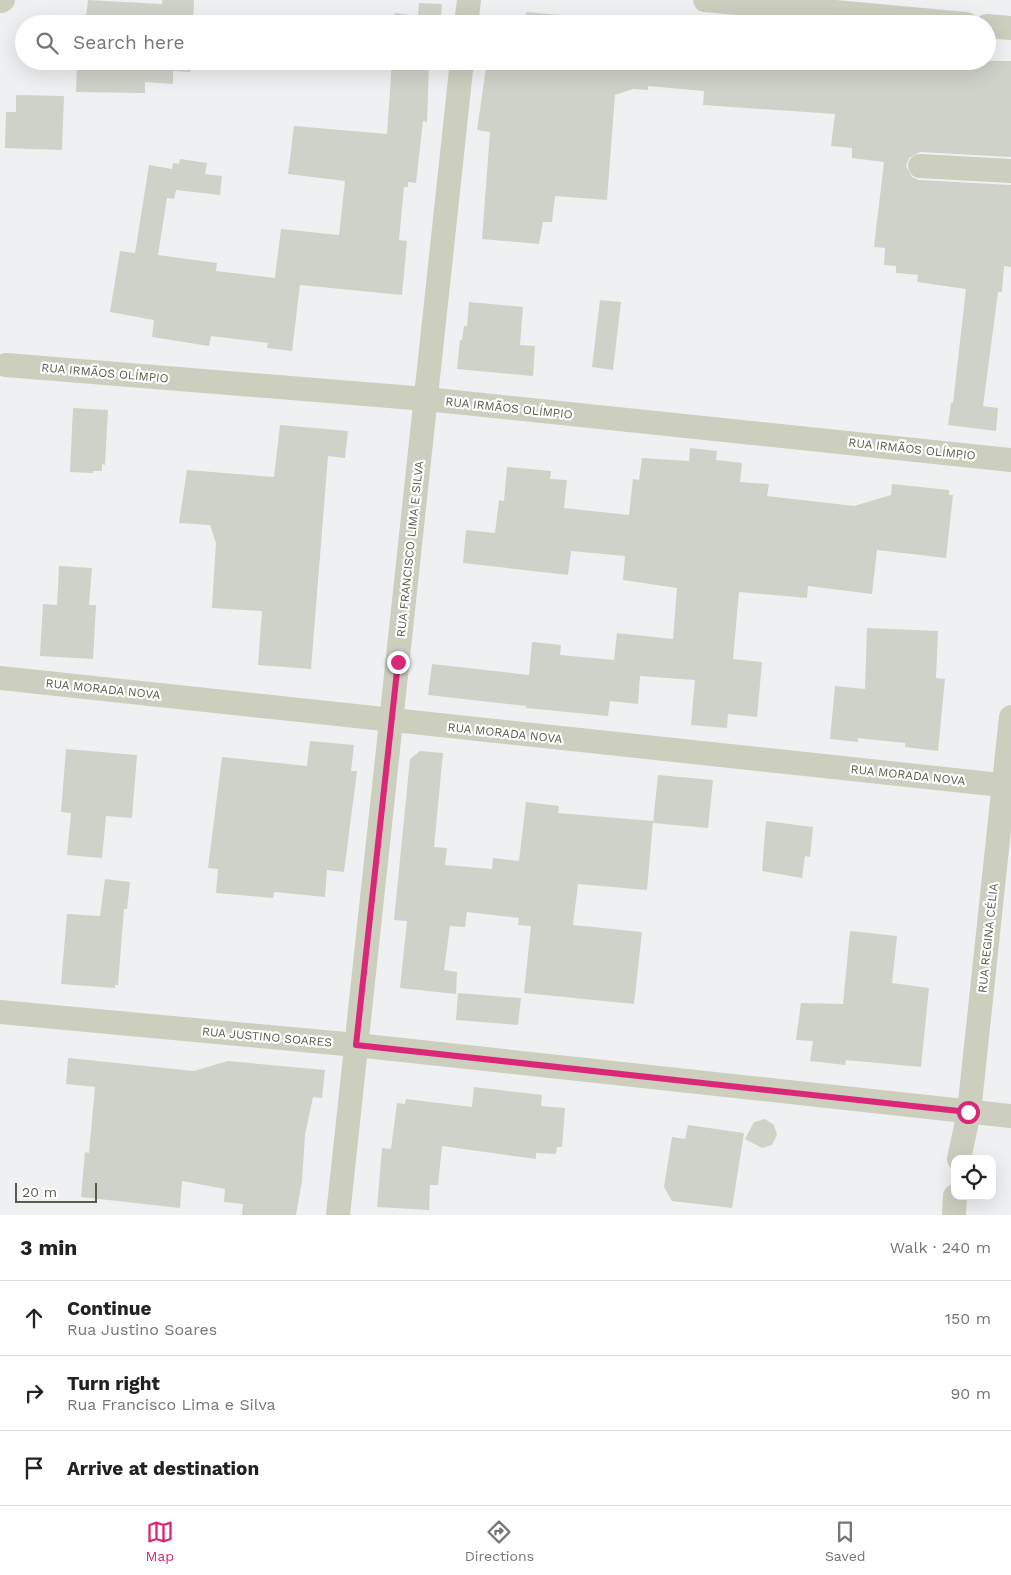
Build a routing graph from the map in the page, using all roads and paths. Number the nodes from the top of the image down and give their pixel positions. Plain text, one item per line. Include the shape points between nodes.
1 (469, 0) edge
2 (705, 0) edge
3 (467, 15) edge
4 (868, 15) edge
5 (996, 27) edge
6 (1011, 28) edge
7 (461, 70) edge
8 (920, 166) dead end
9 (1011, 171) edge
10 (6, 365) dead end
11 (426, 399) junction
12 (1011, 460) edge
13 (0, 678) edge
14 (1011, 717) edge
15 (391, 721) junction
16 (1008, 785) edge
17 (0, 1012) edge
18 (356, 1045) junction
19 (968, 1112) junction
20 (1011, 1116) edge
21 (960, 1155) edge
22 (955, 1200) edge
23 (338, 1215) edge
24 (954, 1215) edge

1 - 3 street
2 - 4 street
5 - 6 street
7 - 11 street, RUA FRANCISCO LIMA E SILVA
8 - 9 street
10 - 11 street, RUA IRMÃOS OLÍMPIO
11 - 12 street, RUA IRMÃOS OLÍMPIO
11 - 15 street, RUA FRANCISCO LIMA E SILVA
13 - 15 street, RUA MORADA NOVA
14 - 16 street, RUA REGINA CÉLIA
15 - 16 street, RUA MORADA NOVA
15 - 18 street, RUA FRANCISCO LIMA E SILVA
16 - 19 street, RUA REGINA CÉLIA
17 - 18 street, RUA JUSTINO SOARES
18 - 19 street, RUA JUSTINO SOARES
18 - 23 street, RUA FRANCISCO LIMA E SILVA
19 - 20 street, RUA JUSTINO SOARES
19 - 21 street, RUA REGINA CÉLIA
22 - 24 street

